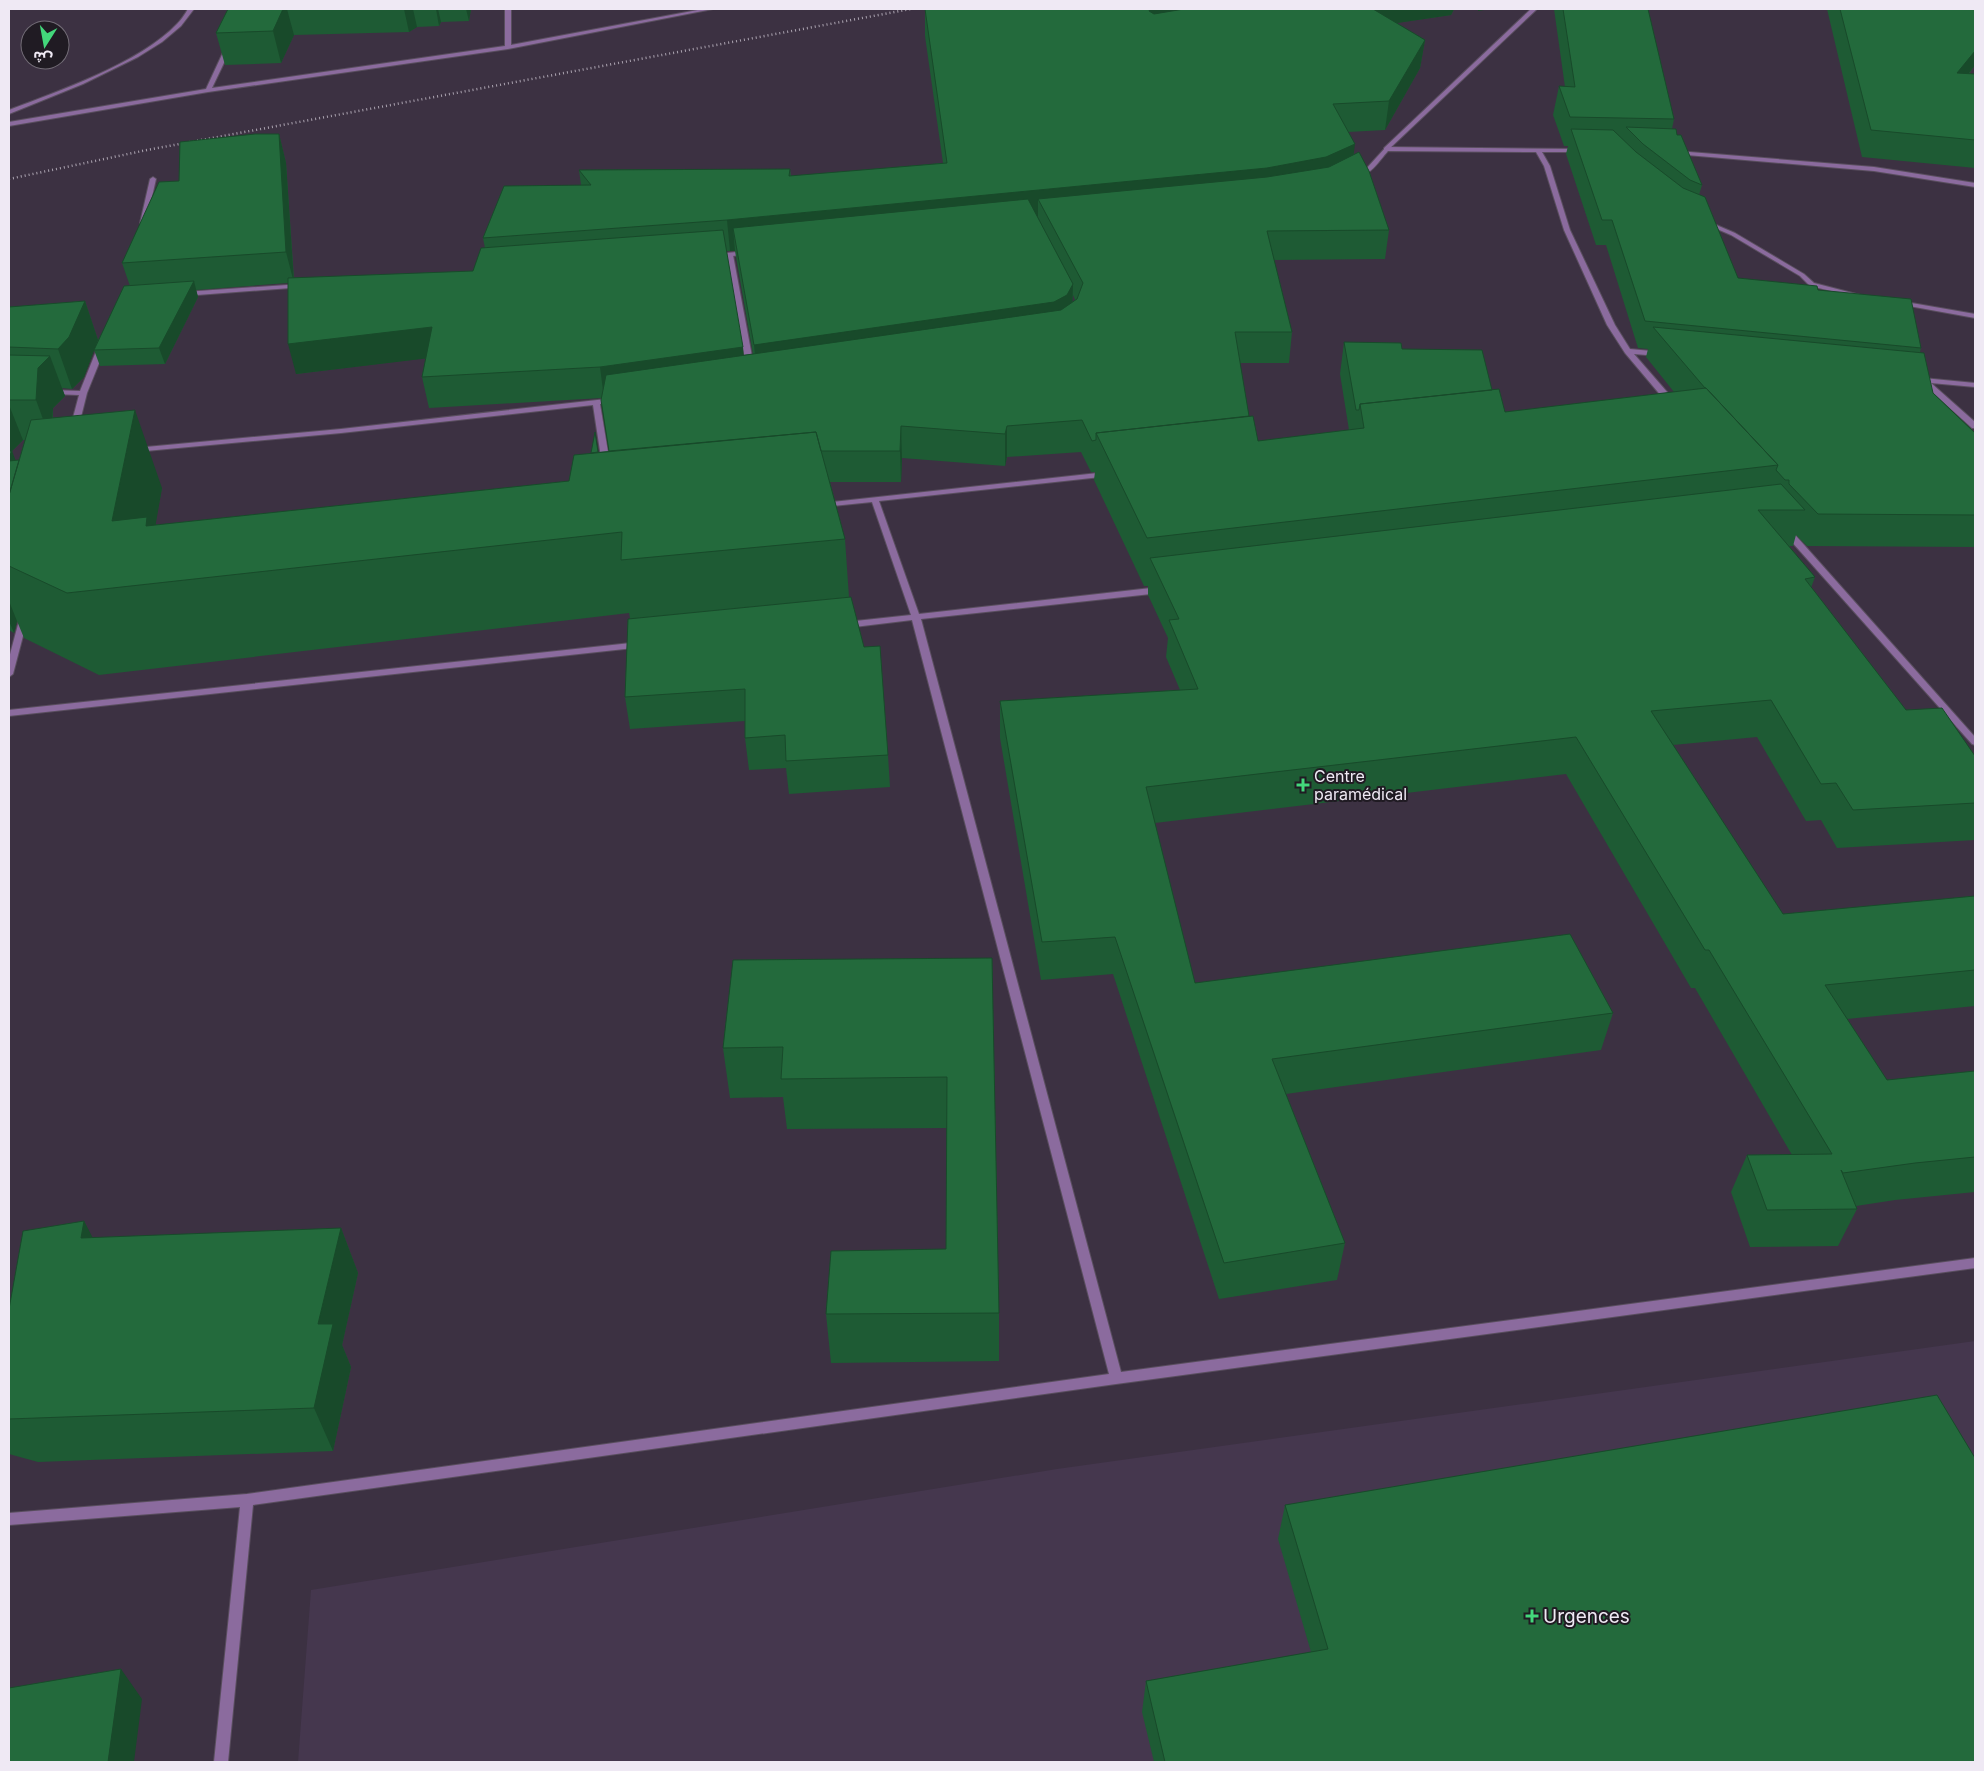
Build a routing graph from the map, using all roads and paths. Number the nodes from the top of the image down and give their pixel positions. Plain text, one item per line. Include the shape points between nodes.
1 (191, 9) edge
2 (508, 9) edge
3 (708, 9) edge
4 (1534, 9) edge
5 (233, 37) edge
6 (508, 47) junction
7 (208, 90) junction
8 (9, 112) edge
9 (9, 124) edge
10 (1386, 148) junction
11 (1538, 149) junction
12 (1592, 151) edge
13 (1665, 153) edge
14 (153, 179) dead end
15 (1350, 179) edge
16 (1975, 185) edge
17 (1698, 219) edge
18 (140, 234) edge
19 (759, 252) edge
20 (730, 255) junction
21 (710, 257) edge
22 (310, 286) edge
23 (174, 294) edge
24 (1867, 298) edge
25 (1897, 303) edge
26 (1975, 316) edge
27 (106, 337) edge
28 (1628, 350) junction
29 (1667, 354) edge
30 (750, 371) edge
31 (1913, 379) edge
32 (1923, 380) junction
33 (1975, 385) edge
34 (46, 392) edge
35 (83, 393) junction
36 (625, 399) edge
37 (596, 403) junction
38 (1678, 411) edge
39 (1975, 426) edge
40 (71, 438) edge
41 (126, 451) edge
42 (606, 470) edge
43 (1113, 474) edge
44 (875, 500) junction
45 (818, 506) edge
46 (1780, 523) edge
47 (1169, 588) edge
48 (26, 608) edge
49 (916, 618) junction
50 (838, 626) edge
51 (652, 644) edge
52 (9, 674) edge
53 (9, 713) edge
54 (1975, 742) edge
55 (1975, 1263) edge
56 (1116, 1378) junction
57 (246, 1500) junction
58 (9, 1519) edge
59 (221, 1762) edge

1 - 8 street via 171,33 146,50
2 - 6 street
3 - 6 street
4 - 10 street
5 - 7 street
6 - 7 street
7 - 9 street
10 - 11 street
10 - 15 street via 1368,170
11 - 12 street
11 - 28 street via 1548,166 1567,230 1611,325
13 - 16 street via 1792,161
14 - 18 street
17 - 24 street via 1734,234 1812,285
19 - 20 street
20 - 21 street
20 - 30 street
22 - 23 street
25 - 26 street
27 - 35 street
28 - 29 street
28 - 38 street
31 - 32 street
32 - 33 street
32 - 39 street
34 - 35 street
35 - 40 street
36 - 37 street
37 - 41 street
37 - 42 street
43 - 44 street
44 - 45 street
44 - 49 street
46 - 54 street
47 - 49 street
48 - 52 street
49 - 50 street
49 - 56 street
51 - 53 street
55 - 56 street
56 - 57 street
57 - 58 street
57 - 59 street

